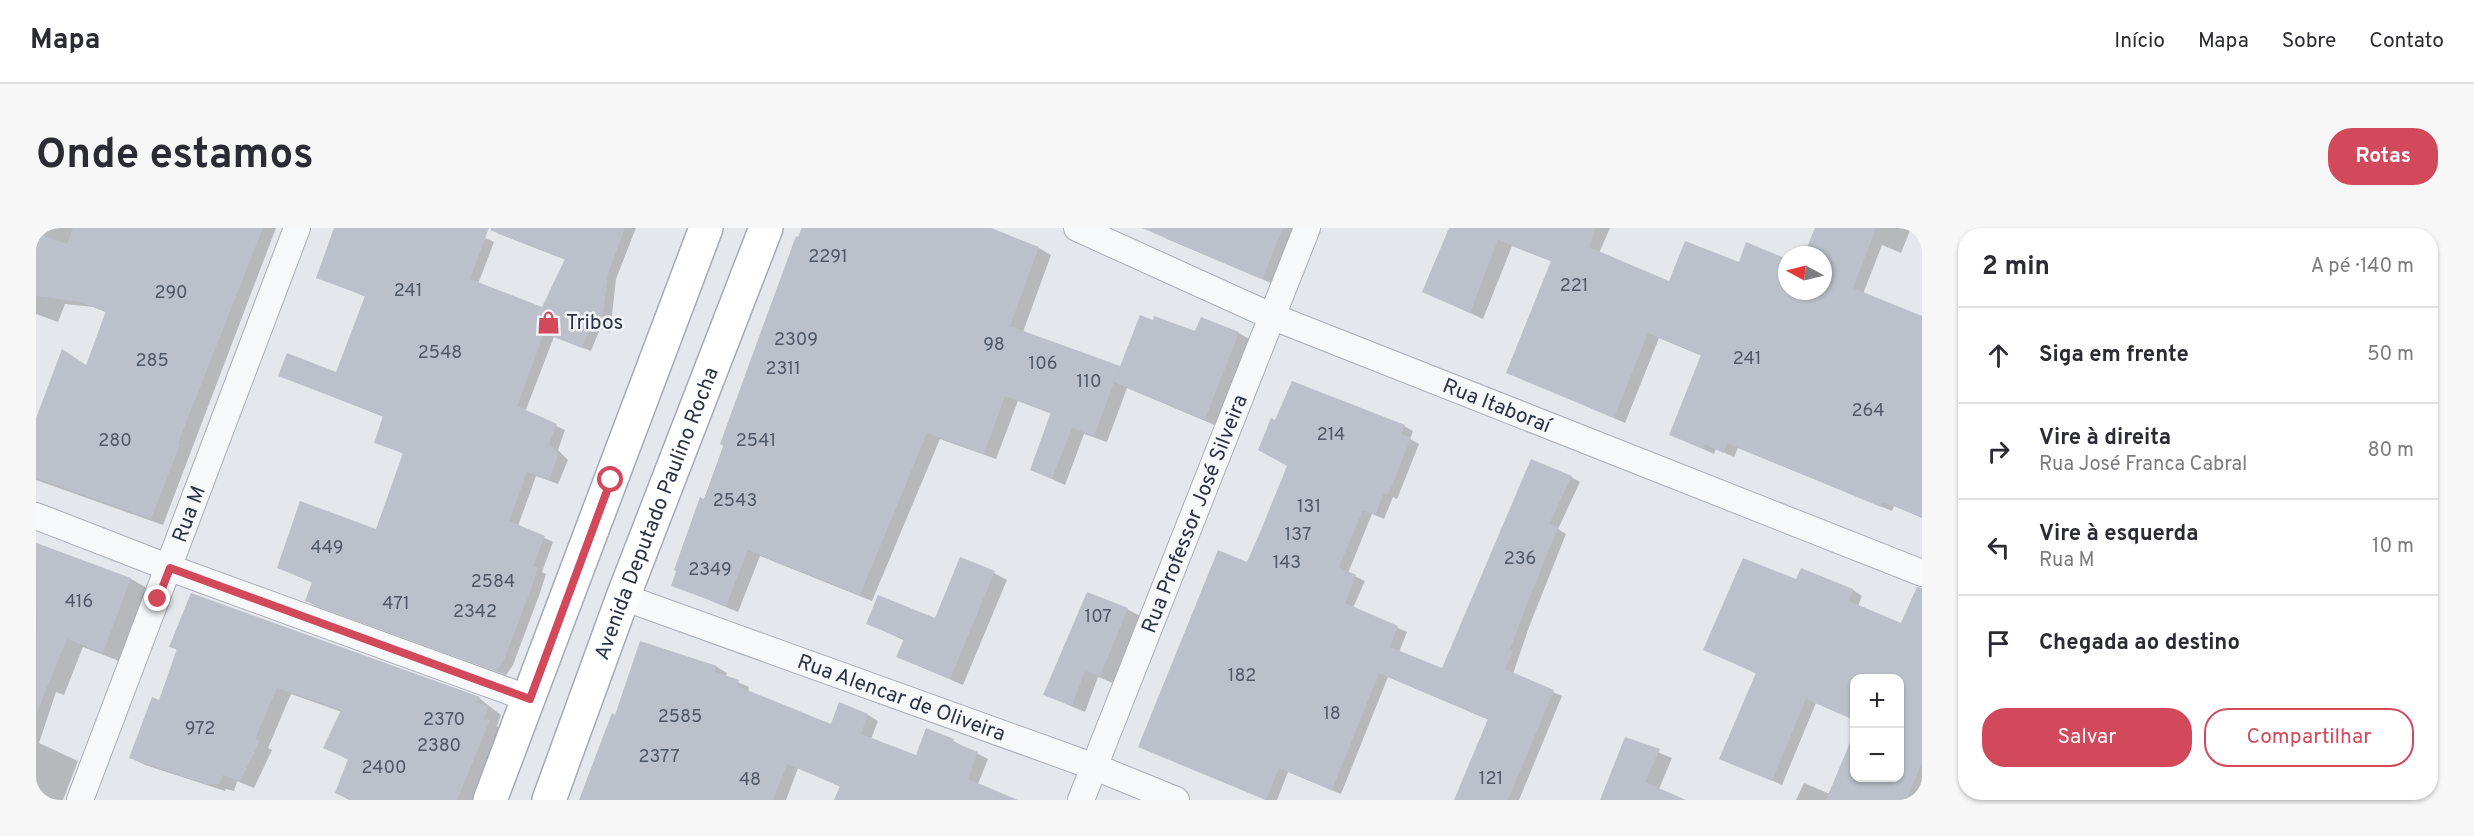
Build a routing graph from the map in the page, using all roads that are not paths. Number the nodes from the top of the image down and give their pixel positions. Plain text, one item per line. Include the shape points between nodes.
1 (297, 228) edge
2 (706, 228) edge
3 (766, 228) edge
4 (1077, 228) edge
5 (1307, 228) edge
6 (1271, 315) junction
7 (36, 516) edge
8 (170, 568) junction
9 (1922, 573) edge
10 (623, 597) junction
11 (530, 699) junction
12 (1095, 767) junction
13 (80, 800) edge
14 (490, 800) edge
15 (549, 800) edge
16 (1081, 800) edge
17 (1176, 800) edge

1 - 8 street, Rua M
2 - 11 main road
3 - 10 main road, Avenida Deputado Paulino Rocha
4 - 6 street, Rua Itaboraí
5 - 6 street, Rua Professor José Silveira
6 - 9 street, Rua Itaboraí
6 - 12 street, Rua Professor José Silveira
7 - 8 street
8 - 11 street
8 - 13 street, Rua M
10 - 12 street, Rua Alencar de Oliveira
10 - 15 main road, Avenida Deputado Paulino Rocha
11 - 14 main road
12 - 16 street, Rua Professor José Silveira
12 - 17 street, Rua Alencar de Oliveira

